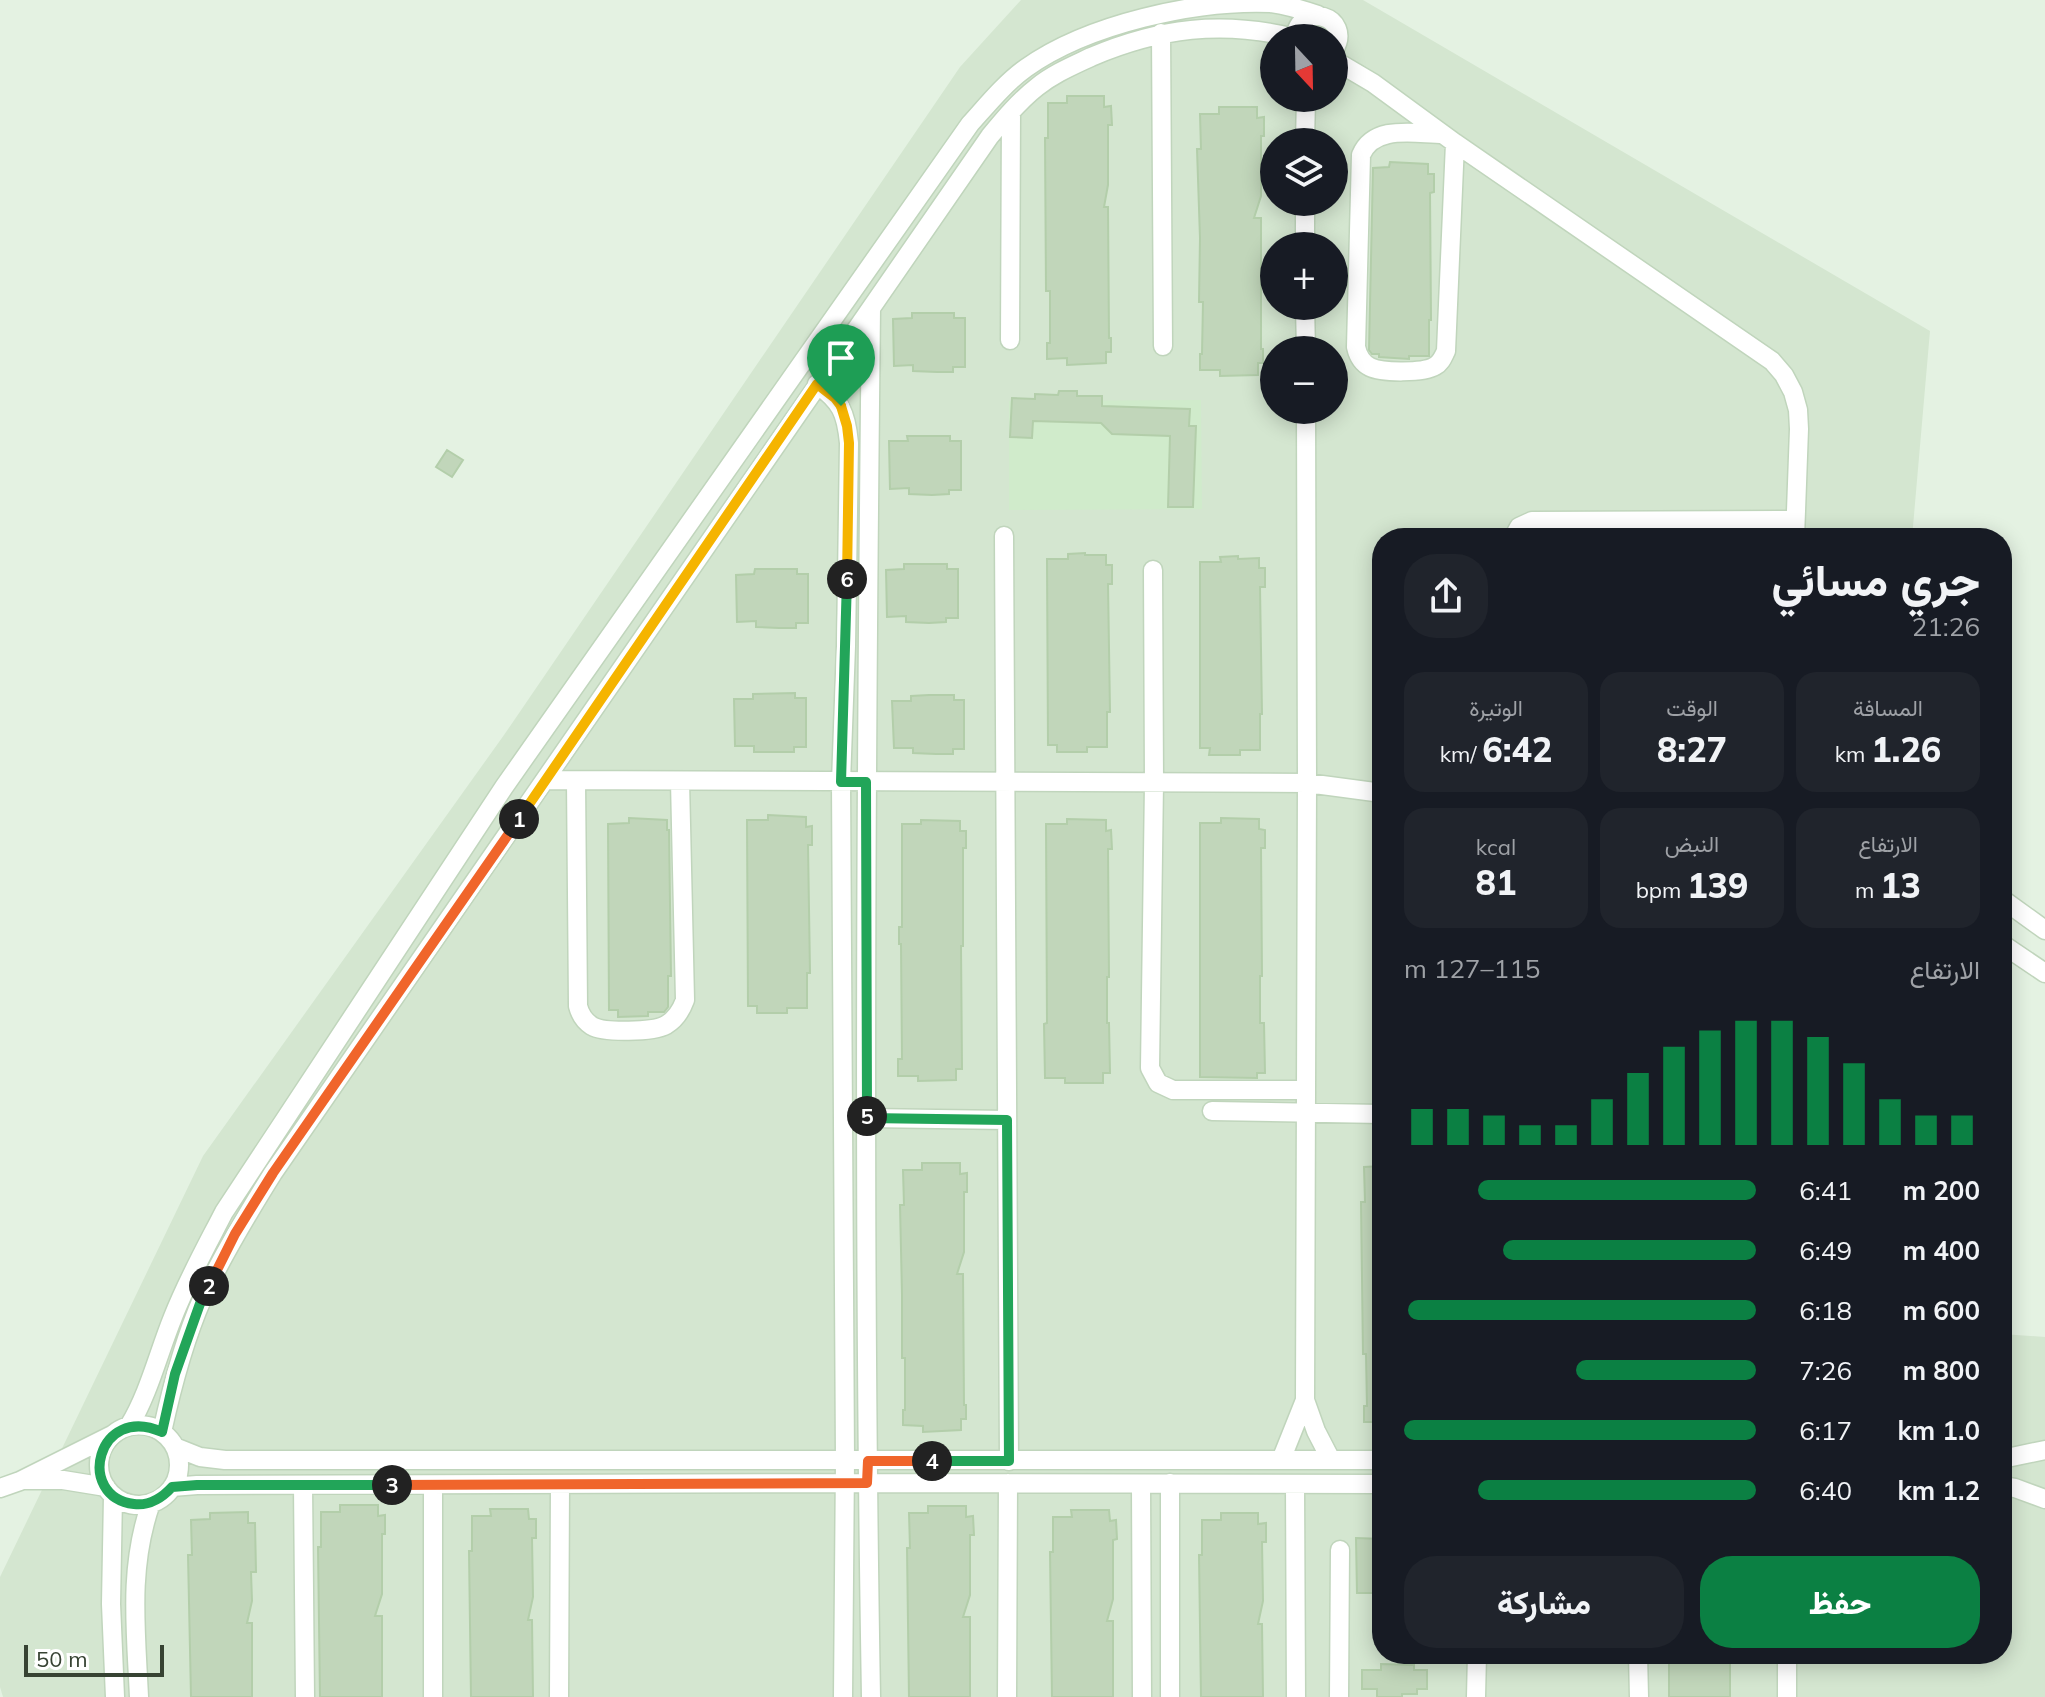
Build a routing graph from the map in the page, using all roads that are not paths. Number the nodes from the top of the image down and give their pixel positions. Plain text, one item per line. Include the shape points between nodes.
1 (1318, 15) junction
2 (1301, 24) edge
3 (1335, 24) edge
4 (1260, 31) edge
5 (1161, 33) junction
6 (1348, 57) edge
7 (1348, 68) edge
8 (1373, 83) junction
9 (1011, 112) junction
10 (1449, 138) junction
11 (871, 308) junction
12 (1010, 340) dead end
13 (1163, 346) dead end
14 (817, 384) junction
15 (1306, 424) edge
16 (1518, 528) edge
17 (1635, 528) edge
18 (1795, 528) edge
19 (1004, 536) dead end
20 (1153, 570) dead end
21 (545, 780) junction
22 (576, 781) junction
23 (680, 781) junction
24 (841, 782) junction
25 (866, 782) junction
26 (1005, 783) junction
27 (1154, 783) junction
28 (1307, 783) junction
29 (1372, 792) edge
30 (2012, 906) edge
31 (2045, 930) edge
32 (2012, 951) edge
33 (2045, 973) edge
34 (1306, 1090) junction
35 (1212, 1111) dead end
36 (1307, 1112) junction
37 (1372, 1114) edge
38 (867, 1118) junction
39 (1007, 1120) junction
40 (1305, 1400) junction
41 (121, 1431) junction
42 (162, 1432) junction
43 (175, 1447) junction
44 (2045, 1450) edge
45 (2012, 1457) edge
46 (845, 1460) junction
47 (1281, 1460) junction
48 (1331, 1460) junction
49 (1372, 1460) edge
50 (868, 1461) junction
51 (1009, 1461) junction
52 (20, 1481) junction
53 (845, 1483) junction
54 (867, 1483) junction
55 (1008, 1483) junction
56 (1170, 1483) junction
57 (1141, 1484) junction
58 (1295, 1484) junction
59 (1372, 1484) edge
60 (303, 1485) junction
61 (560, 1485) junction
62 (433, 1486) junction
63 (172, 1487) junction
64 (0, 1488) edge
65 (2012, 1488) edge
66 (110, 1492) junction
67 (2045, 1499) edge
68 (151, 1503) junction
69 (1340, 1550) dead end
70 (1477, 1664) edge
71 (1638, 1664) edge
72 (1787, 1664) edge
73 (115, 1697) edge
74 (139, 1697) edge
75 (305, 1697) edge
76 (433, 1697) edge
77 (559, 1697) edge
78 (843, 1697) edge
79 (871, 1697) edge
80 (1007, 1697) edge
81 (1142, 1697) edge
82 (1170, 1697) edge
83 (1296, 1697) edge
84 (1339, 1697) edge
85 (1476, 1697) edge
86 (1639, 1697) edge
87 (1787, 1697) edge

1 - 2 street
1 - 3 street
1 - 41 street via 1270,3 1230,3 1170,10 1117,25 1066,44 1023,70 970,124 504,787 232,1200 173,1316 141,1407
4 - 5 street via 1200,28
5 - 9 street via 1067,68
5 - 13 street
6 - 8 street
7 - 8 street
8 - 10 street
9 - 11 street
9 - 12 street
10 - 10 street via 1385,134 1370,141 1361,155 1356,347 1362,361 1374,369 1427,370 1446,351
10 - 18 street via 1772,361 1784,375 1798,410
11 - 14 street
11 - 25 street
14 - 21 street
14 - 24 street via 841,406 849,443
15 - 28 street
16 - 17 street via 1532,521
19 - 26 street
20 - 27 street
21 - 22 street
21 - 42 street via 235,1234 202,1298 175,1374
22 - 23 street
22 - 23 street via 578,1006 585,1021 610,1030 658,1028 675,1018 685,1000
23 - 24 street
24 - 25 street
24 - 46 street
25 - 26 street
25 - 38 street
26 - 27 street
26 - 39 street
27 - 28 street
27 - 34 street via 1153,1076 1173,1090
28 - 29 street
28 - 34 street
30 - 31 street
32 - 33 street
34 - 36 street
35 - 36 street
36 - 37 street
36 - 40 street
38 - 39 street
38 - 50 street
39 - 51 street
40 - 47 street
40 - 48 street
41 - 42 street via 140,1425
41 - 52 street
41 - 66 street via 100,1454 101,1477
42 - 43 street
43 - 46 street via 225,1460
43 - 63 street via 178,1475
44 - 45 street
46 - 50 street
46 - 53 street
47 - 48 street
47 - 51 street
48 - 49 street
50 - 51 street
50 - 54 street
52 - 64 street
52 - 66 street via 63,1480
53 - 54 street
53 - 61 street
53 - 78 street
54 - 55 street
54 - 79 street
55 - 57 street
55 - 80 street
56 - 57 street
56 - 58 street
56 - 82 street
57 - 81 street
58 - 59 street
58 - 83 street
60 - 62 street
60 - 63 street
60 - 75 street
61 - 62 street
61 - 77 street
62 - 76 street
63 - 68 street
65 - 67 street
66 - 68 street via 125,1502
66 - 73 street
68 - 74 street via 136,1569
69 - 84 street
70 - 85 street
71 - 86 street
72 - 87 street

